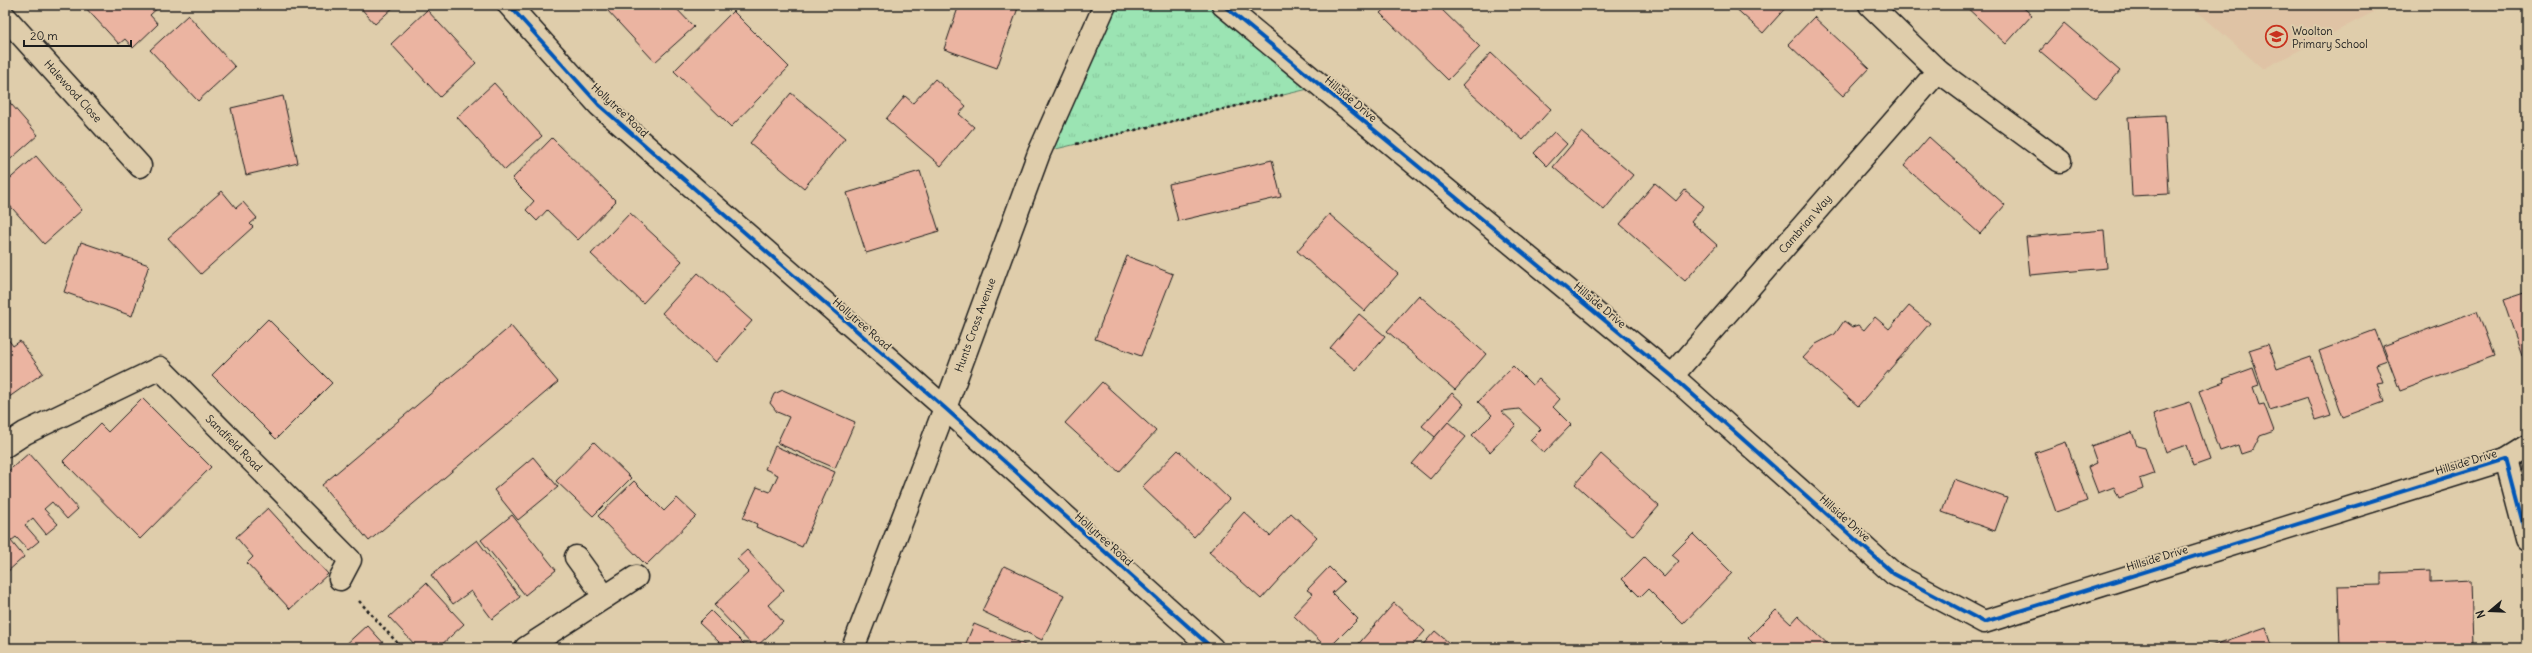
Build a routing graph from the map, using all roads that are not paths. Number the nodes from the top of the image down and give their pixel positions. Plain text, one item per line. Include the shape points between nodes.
1 (509, 5) edge
2 (1105, 5) edge
3 (1223, 5) edge
4 (1870, 5) edge
5 (5, 17) edge
6 (1938, 71) junction
7 (2060, 161) dead end
8 (140, 166) dead end
9 (1672, 376) junction
10 (945, 408) junction
11 (5, 446) edge
12 (2527, 446) edge
13 (2506, 458) junction
14 (2527, 539) edge
15 (576, 557) dead end
16 (636, 577) dead end
17 (340, 579) road end
18 (605, 597) junction
19 (526, 648) edge
20 (853, 648) edge
21 (1212, 648) edge

1 - 10 street, Hollytree Road via 599,105
2 - 10 street, Hunts Cross Avenue via 1038,153
3 - 9 street, Hillside Drive
4 - 6 street
5 - 8 street, Halewood Close
6 - 7 street
6 - 9 street, Cambrian Way
9 - 13 street, Hillside Drive via 1894,574 1984,622
10 - 20 street, Hunts Cross Avenue
10 - 21 street, Hollytree Road
11 - 17 street, Sandfield Road via 25,433 160,368 350,560
12 - 13 street
13 - 14 street, Hillside Drive
15 - 18 street
16 - 18 street
18 - 19 street

